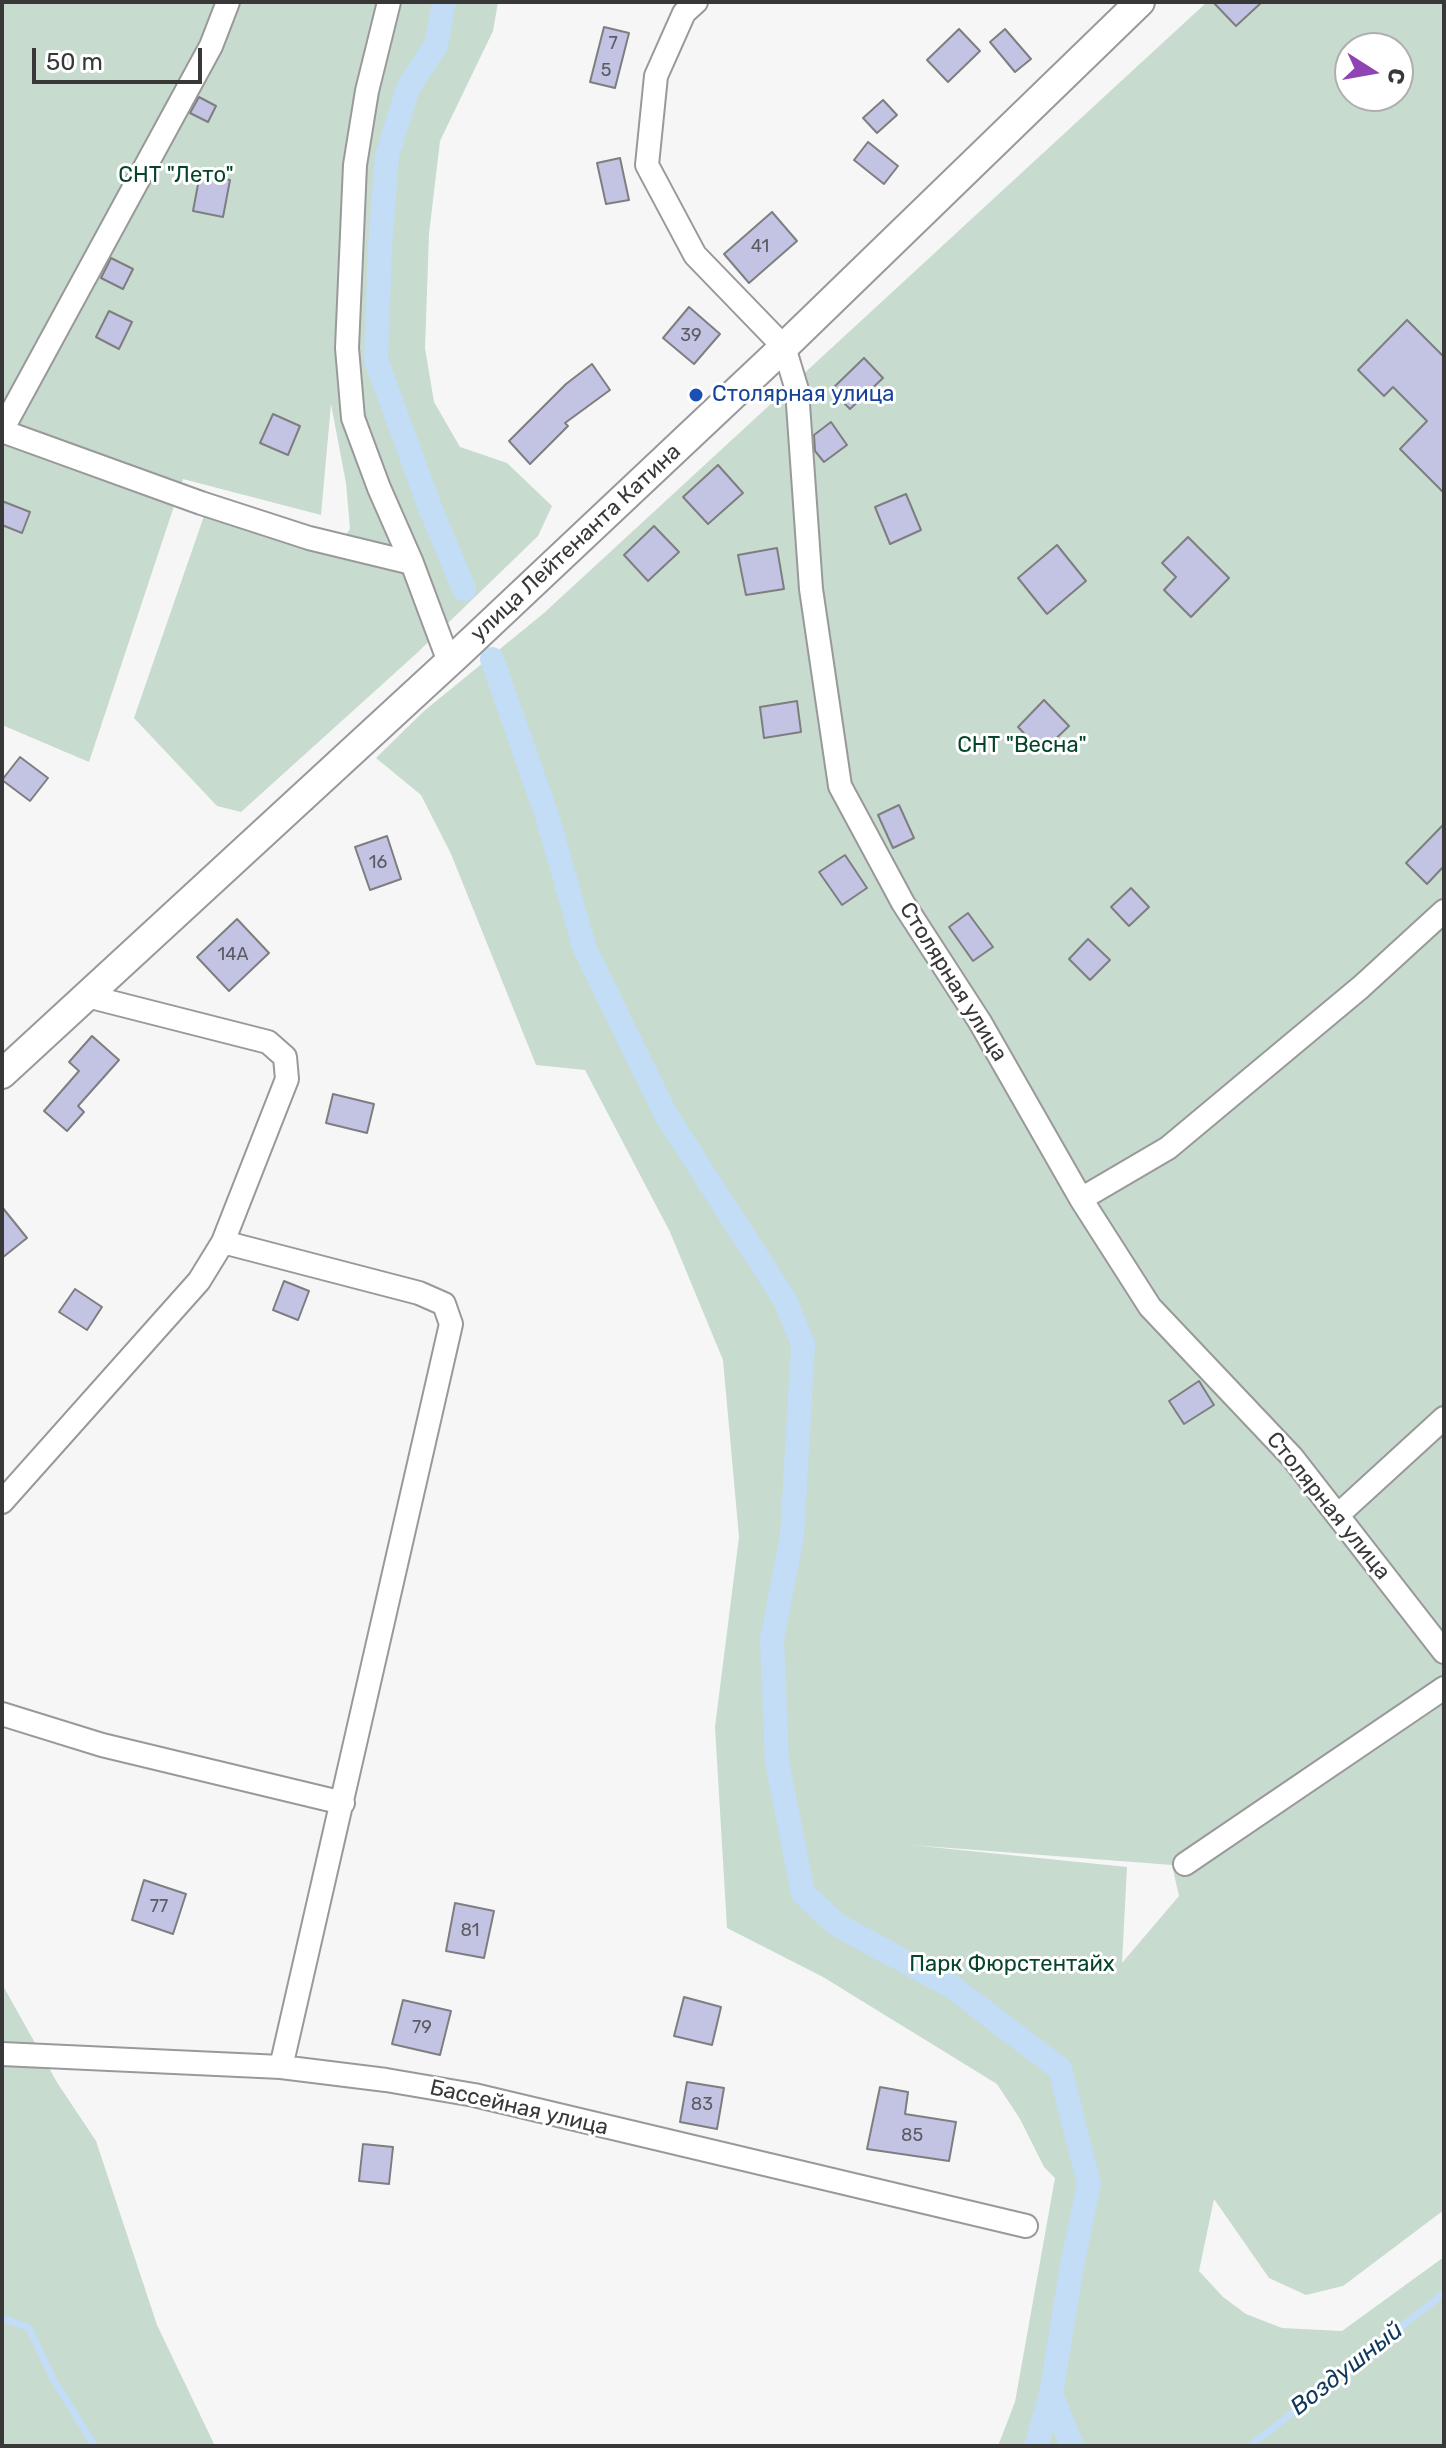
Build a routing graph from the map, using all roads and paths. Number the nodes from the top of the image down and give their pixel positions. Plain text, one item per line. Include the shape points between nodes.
1 (228, 2) edge
2 (389, 2) edge
3 (696, 2) edge
4 (1140, 2) edge
5 (784, 347) junction
6 (2, 430) edge
7 (412, 563) junction
8 (449, 662) junction
9 (1444, 911) edge
10 (87, 996) junction
11 (2, 1074) edge
12 (1081, 1199) junction
13 (223, 1242) junction
14 (1444, 1418) edge
15 (2, 1502) edge
16 (1339, 1514) junction
17 (1444, 1652) edge
18 (1444, 1688) edge
19 (2, 1714) edge
20 (343, 1803) junction
21 (1185, 1864) dead end
22 (2, 2054) edge
23 (281, 2067) junction
24 (1026, 2226) dead end

1 - 6 street via 211,46
2 - 7 street via 355,165 347,348 353,418
3 - 5 street, Столярная улица via 684,13 656,76 647,165 695,255
4 - 5 street, улица Лейтенанта Катина
5 - 8 street, улица Лейтенанта Катина
5 - 12 street, Столярная улица via 797,390 811,589 840,786 903,903 980,1022
6 - 7 street via 228,512
7 - 8 street
8 - 10 street, улица Лейтенанта Катина
9 - 12 street via 1168,1148
10 - 11 street, улица Лейтенанта Катина
10 - 13 street via 268,1042 285,1057 287,1079
12 - 16 street, Столярная улица via 1150,1307
13 - 15 street via 199,1281
13 - 20 street via 419,1293 444,1304 451,1324
14 - 16 street
16 - 17 street, Столярная улица
18 - 21 street
19 - 20 street via 102,1745
20 - 23 street
22 - 23 street, Бассейная улица
23 - 24 street, Бассейная улица via 474,2095

